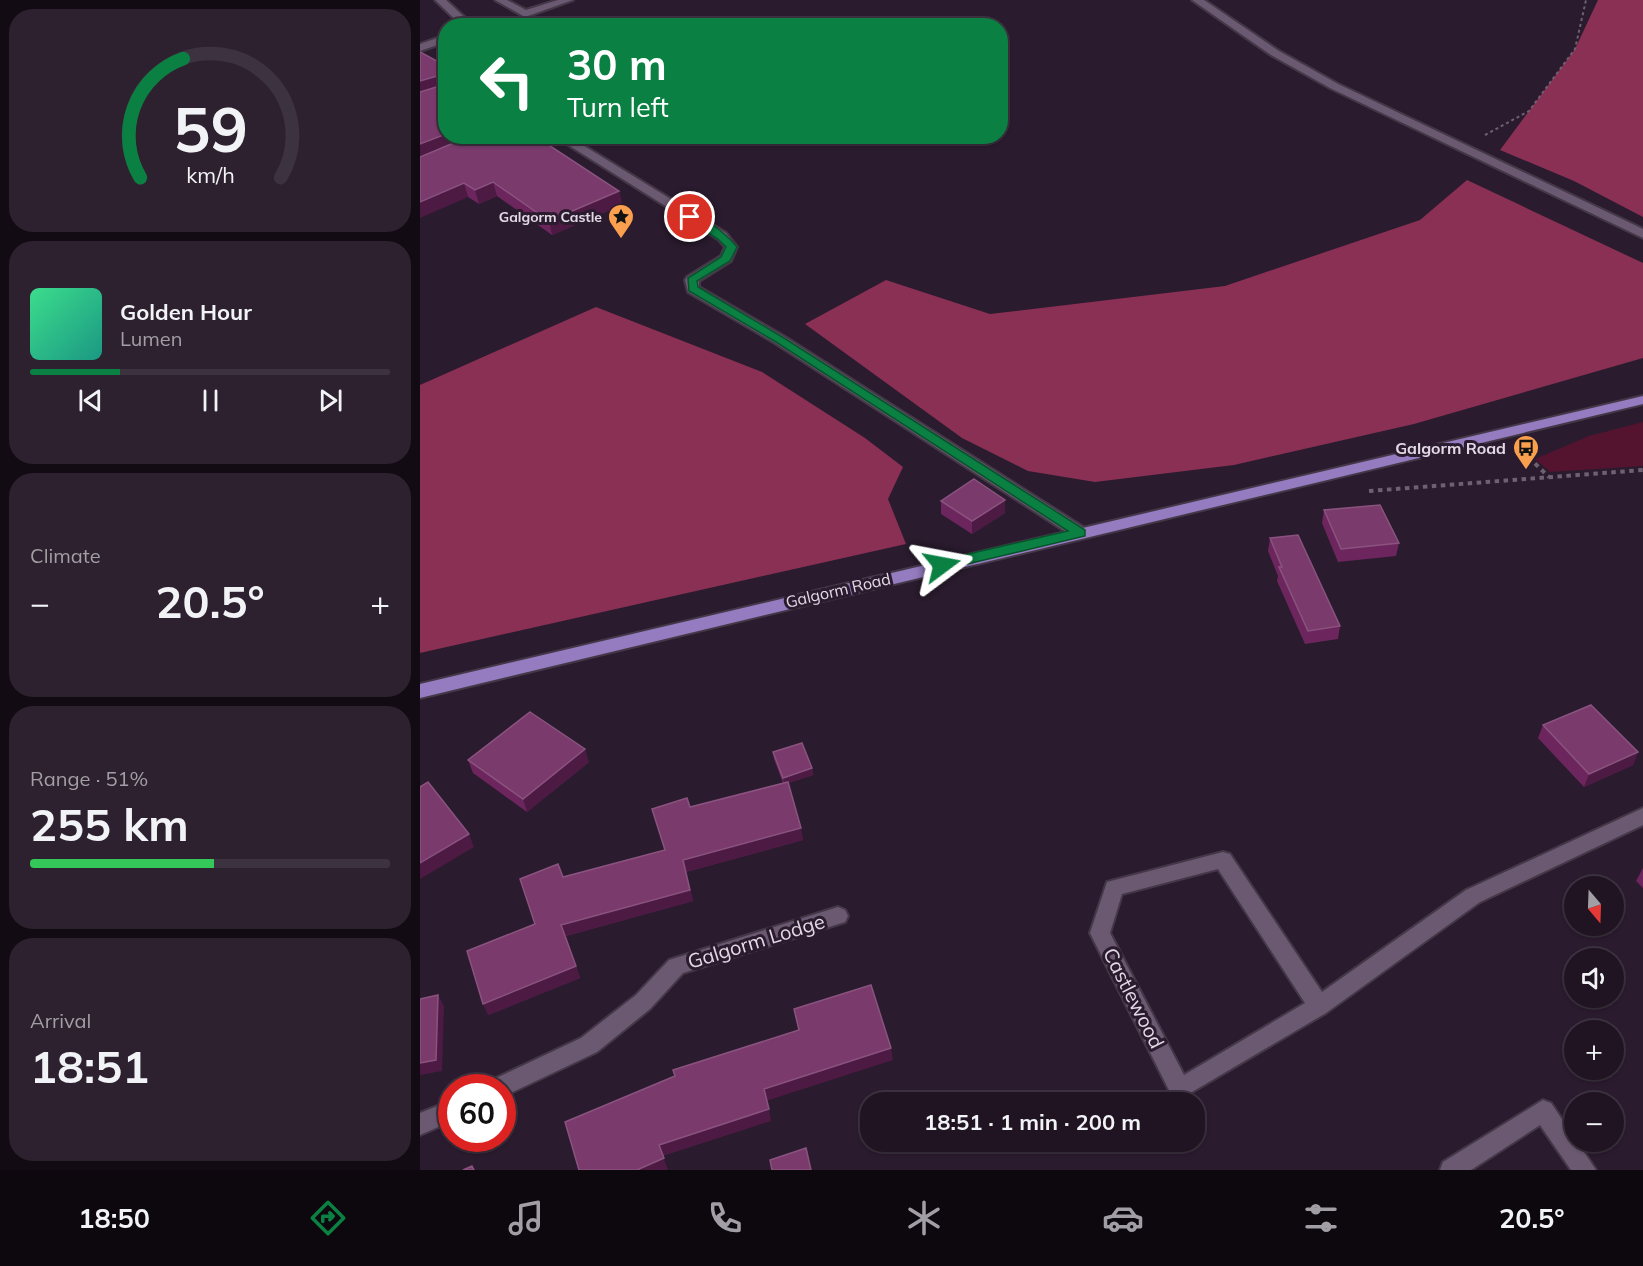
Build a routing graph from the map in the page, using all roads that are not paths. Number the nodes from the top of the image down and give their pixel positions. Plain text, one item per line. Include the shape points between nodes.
1 (440, 0) edge
2 (500, 0) edge
3 (568, 0) edge
4 (1197, 0) edge
5 (460, 18) edge
6 (438, 41) edge
7 (420, 48) edge
8 (572, 144) edge
9 (1643, 234) edge
10 (1643, 400) edge
11 (1080, 533) junction
12 (420, 691) edge
13 (1643, 816) edge
14 (838, 916) dead end
15 (1319, 1006) junction
16 (516, 1079) edge
17 (438, 1116) edge
18 (420, 1124) edge
19 (1451, 1170) edge
20 (1585, 1170) edge

1 - 5 street
2 - 3 street via 525,14
4 - 9 street via 1275,53 1334,86
6 - 7 street
8 - 11 street via 722,236 731,247 726,258 692,280 693,289 780,340
10 - 11 main road, Galgorm Road
11 - 12 main road, Galgorm Road
13 - 15 street, Castlewood via 1473,896
14 - 16 street, Galgorm Lodge via 676,966 643,1002 589,1045
15 - 15 street, Castlewood via 1223,860 1114,888 1100,933 1180,1089
17 - 18 street
19 - 20 street via 1543,1110

